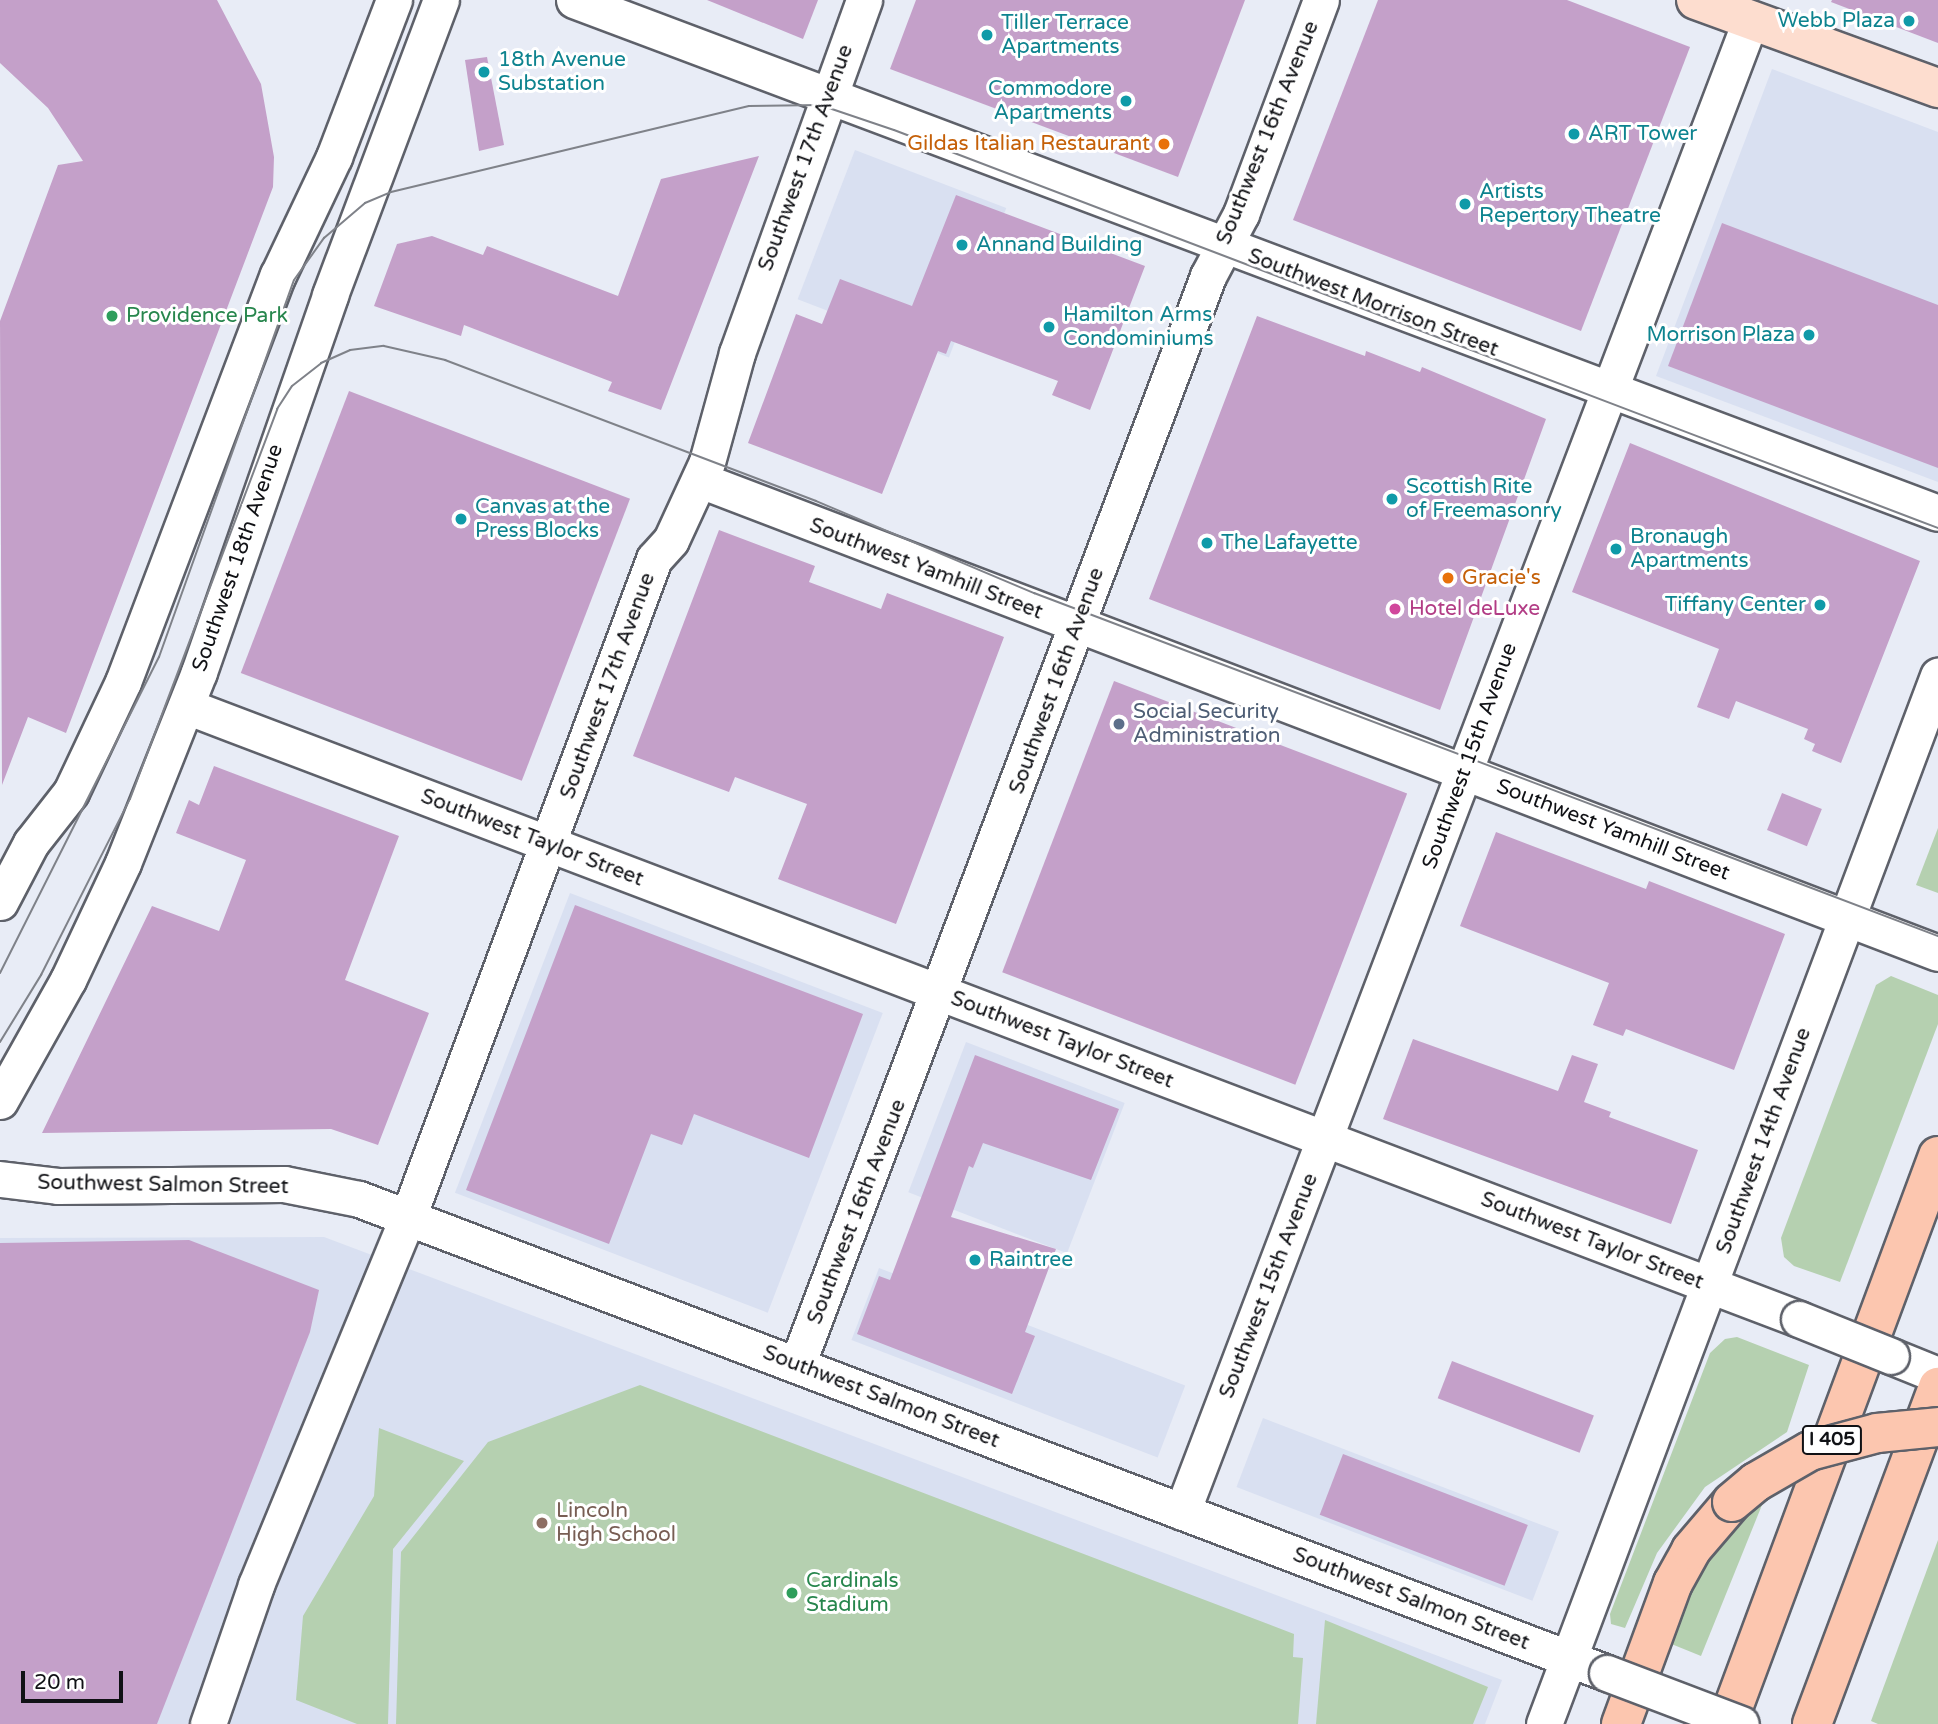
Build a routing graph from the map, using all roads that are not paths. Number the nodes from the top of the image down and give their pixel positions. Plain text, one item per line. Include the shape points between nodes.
1 (394, 0) edge
2 (441, 0) edge
3 (574, 0) edge
4 (864, 0) edge
5 (1321, 0) edge
6 (1696, 0) edge
7 (1755, 10) edge
8 (1938, 88) edge
9 (828, 96) junction
10 (1224, 247) junction
11 (1610, 391) junction
12 (700, 480) junction
13 (1938, 513) edge
14 (1076, 627) junction
15 (1938, 676) edge
16 (186, 706) junction
17 (1463, 773) junction
18 (550, 845) junction
19 (0, 902) edge
20 (1846, 919) junction
21 (1929, 950) edge
22 (941, 993) junction
23 (0, 1101) edge
24 (1324, 1140) junction
25 (1938, 1156) edge
26 (0, 1180) edge
27 (408, 1217) junction
28 (1711, 1285) junction
29 (797, 1365) junction
30 (1938, 1375) edge
31 (1938, 1387) edge
32 (1938, 1427) edge
33 (1182, 1512) junction
34 (1566, 1658) junction
35 (208, 1724) edge
36 (1544, 1724) edge
37 (1620, 1724) edge
38 (1727, 1724) edge
39 (1741, 1724) edge
40 (1812, 1724) edge

1 - 19 street via 334,157 278,275 123,682 71,792 31,844
2 - 16 street, Southwest 18th Avenue
3 - 9 street, Southwest Morrison Street
4 - 9 street, Southwest 17th Avenue
5 - 10 street, Southwest 16th Avenue
6 - 7 main road
7 - 8 main road
7 - 11 street, Southwest 15th Avenue
9 - 10 street, Southwest Morrison Street
9 - 12 street, Southwest 17th Avenue via 737,353
10 - 11 street, Southwest Morrison Street
10 - 14 street, Southwest 16th Avenue
11 - 13 street, Southwest Morrison Street
11 - 17 street, Southwest 15th Avenue
12 - 14 street, Southwest Yamhill Street
12 - 18 street, Southwest 17th Avenue via 671,540 654,559
14 - 17 street, Southwest Yamhill Street
14 - 22 street, Southwest 16th Avenue
15 - 20 street, Southwest 14th Avenue
16 - 18 street, Southwest Taylor Street
16 - 23 street, Southwest 18th Avenue via 79,957
17 - 20 street, Southwest Yamhill Street
17 - 24 street, Southwest 15th Avenue
18 - 22 street, Southwest Taylor Street
18 - 27 street, Southwest 17th Avenue
20 - 21 street, Southwest Yamhill Street
20 - 28 street, Southwest 14th Avenue
22 - 24 street, Southwest Taylor Street
22 - 29 street, Southwest 16th Avenue
24 - 28 street, Southwest Taylor Street
24 - 33 street, Southwest 15th Avenue
25 - 38 highway, I 405
26 - 27 street, Southwest Salmon Street via 58,1186 284,1184 359,1199
27 - 29 street, Southwest Salmon Street
27 - 35 street, Southwest 17th Avenue via 256,1585
28 - 30 street, Southwest Taylor Street, bridge
28 - 34 street, Southwest 14th Avenue
29 - 33 street, Southwest Salmon Street
31 - 40 highway
32 - 37 highway, bridge via 1877,1433 1810,1451 1756,1482 1732,1502 1673,1583
33 - 34 street, Southwest Salmon Street
34 - 36 street, Southwest 14th Avenue
34 - 39 street, Southwest Salmon Street, bridge

